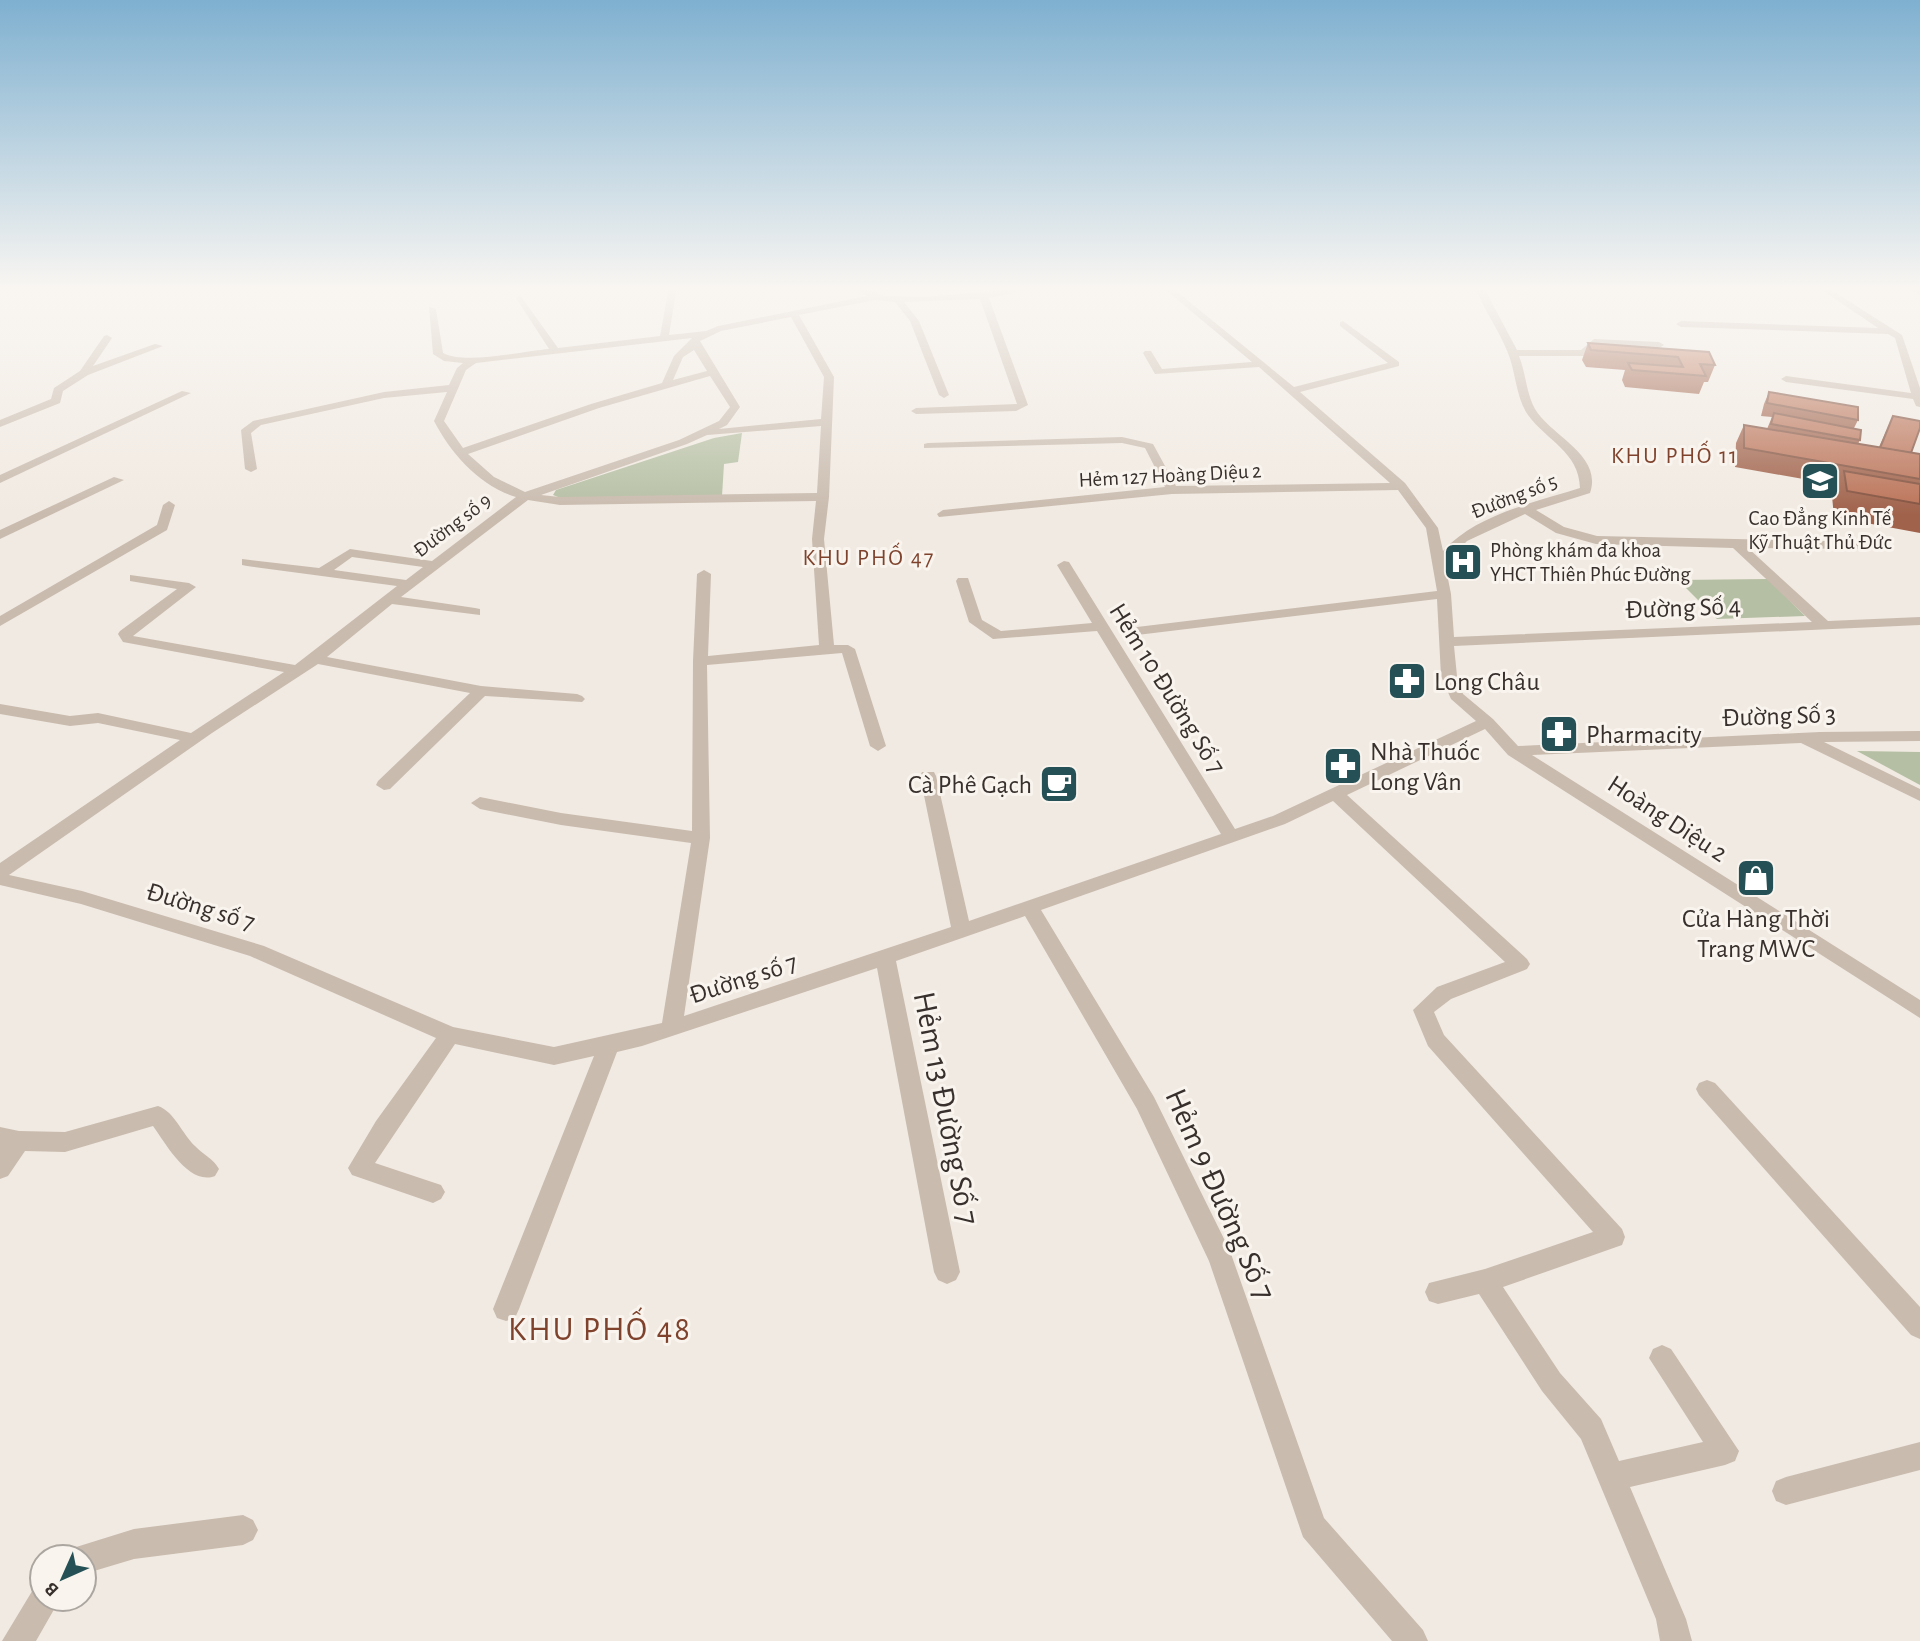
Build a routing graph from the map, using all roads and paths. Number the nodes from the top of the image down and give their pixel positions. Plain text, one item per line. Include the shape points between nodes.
1 (91, 363) edge
2 (113, 363) edge
3 (469, 363) edge
4 (676, 363) edge
5 (707, 363) edge
6 (821, 363) edge
7 (931, 363) edge
8 (1008, 363) edge
9 (1154, 363) edge
10 (1394, 363) edge
11 (1516, 363) edge
12 (1907, 363) edge
13 (1261, 364) joint
14 (713, 372) junction
15 (84, 373) junction
16 (1786, 379) dead end
17 (667, 383) junction
18 (452, 388) junction
19 (1292, 391) junction
20 (186, 393) dead end
21 (944, 395) dead end
22 (1919, 400) edge
23 (916, 411) dead end
24 (826, 422) junction
25 (0, 424) edge
26 (700, 435) junction
27 (928, 446) dead end
28 (461, 453) junction
29 (251, 470) dead end
30 (0, 479) edge
31 (118, 480) dead end
32 (1401, 486) junction
33 (1172, 490) junction
34 (526, 496) junction
35 (823, 497) junction
36 (169, 505) dead end
37 (1526, 509) junction
38 (943, 514) dead end
39 (0, 535) edge
40 (1736, 544) junction
41 (1864, 545) dead end
42 (247, 562) dead end
43 (1440, 562) junction
44 (435, 565) junction
45 (1064, 565) dead end
46 (323, 571) junction
47 (704, 574) dead end
48 (135, 578) dead end
49 (964, 581) dead end
50 (409, 584) junction
51 (1444, 594) junction
52 (389, 599) junction
53 (475, 612) dead end
54 (1920, 621) edge
55 (0, 622) edge
56 (1102, 625) junction
57 (1824, 625) junction
58 (1137, 631) dead end
59 (1447, 642) junction
60 (827, 649) junction
61 (315, 659) junction
62 (700, 661) junction
63 (296, 670) junction
64 (481, 691) junction
65 (577, 699) dead end
66 (0, 709) edge
67 (1487, 722) junction
68 (1920, 736) edge
69 (194, 738) junction
70 (1802, 738) junction
71 (878, 746) dead end
72 (1514, 751) junction
73 (928, 776) dead end
74 (384, 785) dead end
75 (1336, 793) junction
76 (1920, 796) edge
77 (480, 803) dead end
78 (1231, 836) junction
79 (701, 838) junction
80 (0, 872) edge
81 (0, 879) edge
82 (1029, 906) junction
83 (961, 930) junction
84 (885, 957) junction
85 (1920, 1010) edge
86 (672, 1028) junction
87 (450, 1035) junction
88 (608, 1045) junction
89 (1707, 1089) dead end
90 (10, 1139) edge
91 (0, 1169) edge
92 (207, 1169) dead end
93 (433, 1192) dead end
94 (947, 1272) dead end
95 (1485, 1281) junction
96 (1438, 1292) dead end
97 (506, 1309) dead end
98 (1920, 1326) edge
99 (1662, 1358) dead end
100 (1920, 1456) edge
101 (1610, 1477) junction
102 (1786, 1491) dead end
103 (243, 1530) dead end
104 (98, 1555) edge
105 (36, 1613) edge
106 (18, 1641) edge
107 (1412, 1641) edge
108 (1676, 1641) edge

1 - 15 street
2 - 15 street
3 - 18 street
4 - 17 street
5 - 14 street, Đường số 9
6 - 24 street via 829,377
7 - 21 street
8 - 23 street via 1023,405
9 - 13 street via 1159,372
10 - 19 street
11 - 37 street, Đường số 5 via 1527,403 1572,450 1587,477 1586,490
12 - 22 street
13 - 19 street, Hoàng Diệu 2
14 - 17 street
14 - 26 street, Đường số 9 via 735,407 723,423
15 - 25 street via 58,390 56,401
16 - 22 street
17 - 28 street
18 - 28 street via 439,421
18 - 29 street via 384,395 257,423 245,437
19 - 32 street, Hoàng Diệu 2
20 - 30 street
24 - 26 street
24 - 35 street
26 - 34 street, Đường số 9
27 - 33 street via 1122,440 1149,446
28 - 34 street via 510,491
31 - 39 street
32 - 33 street, Hẻm 127 Hoàng Diệu 2
32 - 43 street, Hoàng Diệu 2 via 1432,528
33 - 38 street, Hẻm 127 Hoàng Diệu 2
34 - 35 street via 560,501
34 - 44 street, Đường số 9
35 - 60 street via 818,539
36 - 55 street via 163,527
37 - 40 street via 1560,530 1596,540
37 - 43 street, Đường số 5 via 1462,538
40 - 41 street
40 - 57 street
42 - 46 street
43 - 51 street, Hoàng Diệu 2
44 - 46 street via 350,553
44 - 50 street, Đường số 9
45 - 56 street, Hẻm 10 Đường Số 7
46 - 50 street
47 - 62 street
48 - 63 street via 189,587 125,634 127,637
49 - 56 street via 976,622 998,636
50 - 52 street, Đường số 9
51 - 58 street
51 - 59 street, Hoàng Diệu 2
52 - 53 street
52 - 61 street, Đường số 9
54 - 57 street, Đường Số 4
56 - 78 street, Hẻm 10 Đường Số 7
57 - 59 street, Đường Số 4
59 - 67 street, Hoàng Diệu 2 via 1449,676 1456,696
60 - 62 street
60 - 71 street via 848,649
61 - 63 street, Đường số 9
61 - 64 street
62 - 79 street
63 - 69 street, Đường số 9
64 - 65 street
64 - 74 street
66 - 69 street via 70,721 98,718
67 - 72 street, Hoàng Diệu 2
67 - 75 street, Đường số 7
68 - 70 street, Đường Số 3
69 - 80 street, Đường số 9
70 - 72 street, Đường Số 3
70 - 76 street
72 - 85 street, Hoàng Diệu 2
73 - 83 street
75 - 78 street, Đường số 7
75 - 95 street via 1520,964 1444,993 1423,1010 1435,1040 1613,1237
77 - 79 street
78 - 82 street, Đường số 7
79 - 86 street
81 - 87 street, Đường số 7 via 82,898 257,951
82 - 83 street, Đường số 7
82 - 107 street, Hẻm 9 Đường Số 7 via 1146,1104 1221,1259 1313,1527
83 - 84 street, Đường số 7
84 - 86 street, Đường số 7
84 - 94 street, Hẻm 13 Đường Số 7
86 - 88 street, Đường số 7
87 - 88 street, Đường số 7 via 554,1056
87 - 93 street via 360,1168
88 - 97 street
89 - 98 street
90 - 91 street
90 - 92 street via 65,1142 158,1115 187,1154
95 - 96 street
95 - 101 street via 1551,1382 1591,1429
99 - 101 street via 1725,1451
100 - 102 street
101 - 108 street via 1671,1619
103 - 104 street via 134,1544
105 - 106 street

